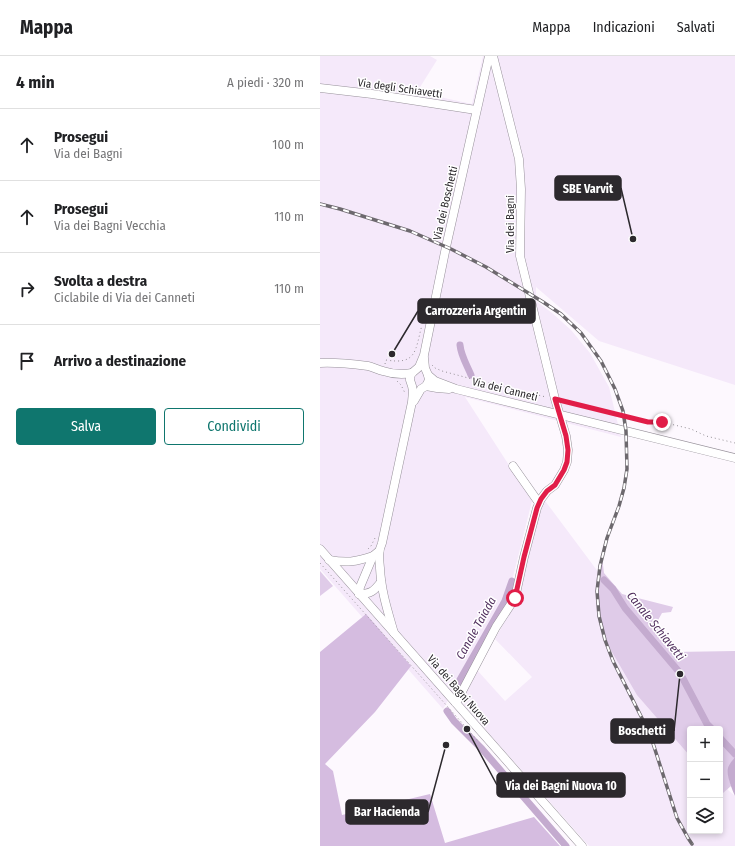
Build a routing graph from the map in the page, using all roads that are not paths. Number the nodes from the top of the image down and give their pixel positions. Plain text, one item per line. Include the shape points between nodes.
1 (489, 56) edge
2 (493, 56) edge
3 (320, 88) edge
4 (476, 110) junction
5 (425, 351) junction
6 (320, 363) edge
7 (414, 372) junction
8 (427, 374) junction
9 (390, 375) junction
10 (411, 384) junction
11 (424, 387) junction
12 (456, 389) junction
13 (411, 408) junction
14 (560, 414) junction
15 (735, 458) edge
16 (513, 466) dead end
17 (540, 501) junction
18 (320, 549) edge
19 (373, 552) junction
20 (329, 560) junction
21 (381, 582) junction
22 (359, 594) junction
23 (394, 633) junction
24 (456, 703) junction
25 (582, 846) edge

1 - 4 street, Via dei Boschetti
2 - 14 street, Via dei Bagni via 519,159 520,256
3 - 4 street, Via degli Schiavetti
4 - 5 street, Via dei Boschetti
5 - 7 street, Via dei Boschetti
5 - 8 street, Via dei Boschetti via 424,364
6 - 9 street via 369,367
7 - 8 street via 421,370
7 - 9 street
7 - 10 street, Via dei Boschetti
8 - 11 street, Via dei Boschetti via 429,380
8 - 12 street, Via dei Canneti
9 - 10 street
10 - 11 street via 415,388
10 - 13 street, Via dei Boschetti
11 - 12 street, Via dei Canneti
11 - 13 street, Via dei Boschetti
12 - 14 street, Via dei Canneti
13 - 19 street, Via dei Boschetti via 382,543
14 - 15 street, Via dei Canneti
14 - 17 street, Via dei Bagni via 566,436 567,462 555,485
16 - 17 street
17 - 24 street via 515,598 496,627
18 - 20 street, Via dei Bagni Nuova
19 - 20 street via 355,562
19 - 21 street, Via dei Boschetti
19 - 22 street, Via dei Boschetti
20 - 22 street, Via dei Bagni Nuova
21 - 22 street via 372,591
21 - 23 street, Via dei Boschetti
22 - 23 street, Via dei Bagni Nuova
23 - 24 street, Via dei Bagni Nuova
24 - 25 street, Via dei Bagni Nuova

